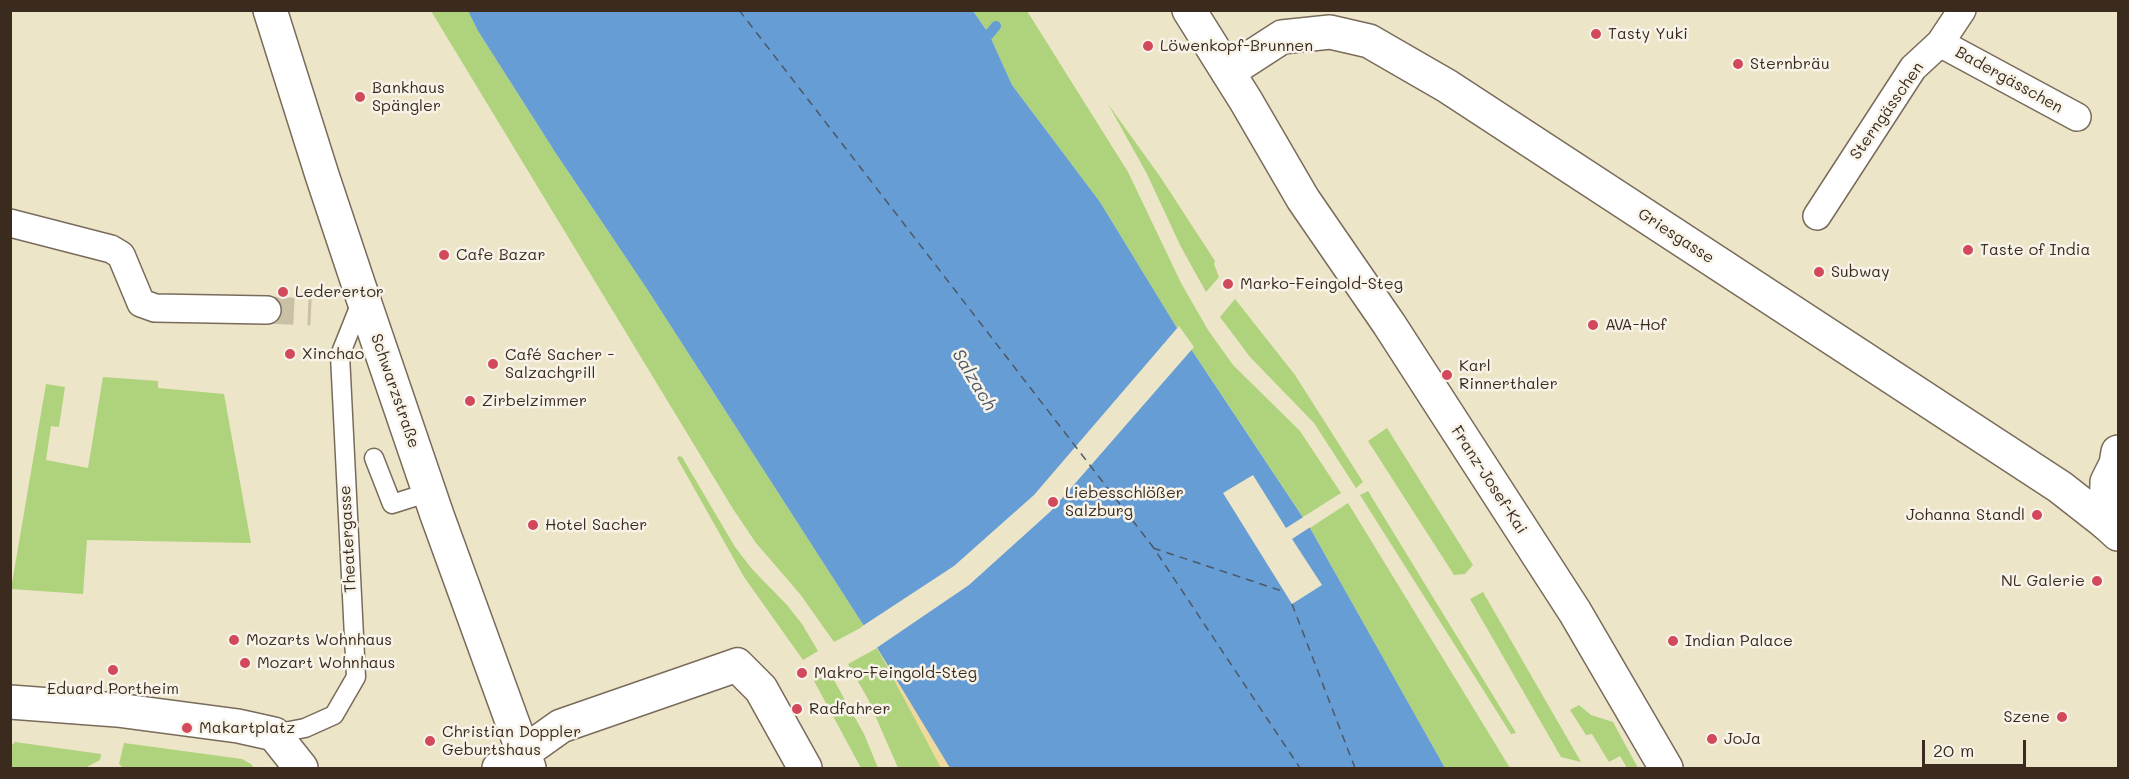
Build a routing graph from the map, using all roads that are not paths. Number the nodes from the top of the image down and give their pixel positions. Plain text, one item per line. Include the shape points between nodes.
1 (270, 10) edge
2 (1189, 10) edge
3 (1962, 10) edge
4 (1940, 43) junction
5 (1228, 72) junction
6 (2077, 117) dead end
7 (1816, 216) dead end
8 (10, 223) edge
9 (363, 298) junction
10 (267, 310) tunnel mouth
11 (2118, 452) edge
12 (374, 458) dead end
13 (430, 492) junction
14 (2112, 528) edge
15 (10, 702) edge
16 (274, 734) junction
17 (517, 763) edge
18 (301, 768) edge
19 (805, 768) edge
20 (1666, 768) edge

1 - 9 street, Schwarzstraße
2 - 5 street, Franz-Josef-Kai
3 - 4 street, Sterngässchen
4 - 6 street, Badergässchen
4 - 7 street, Sterngässchen via 1913,68
5 - 14 street, Griesgasse via 1282,37 1330,32 1369,41 1447,86 2050,480
5 - 20 street, Franz-Josef-Kai via 1303,199 1389,324 1575,612
8 - 10 street via 111,249 121,255 141,303 155,308
9 - 13 street, Schwarzstraße
9 - 16 lane, Theatergasse via 340,355 356,678 334,715 305,728
11 - 14 street via 2107,482
12 - 13 lane via 392,504
13 - 17 street, Schwarzstraße
15 - 16 street via 117,710
16 - 18 street
17 - 19 street via 561,726 737,665 761,689

